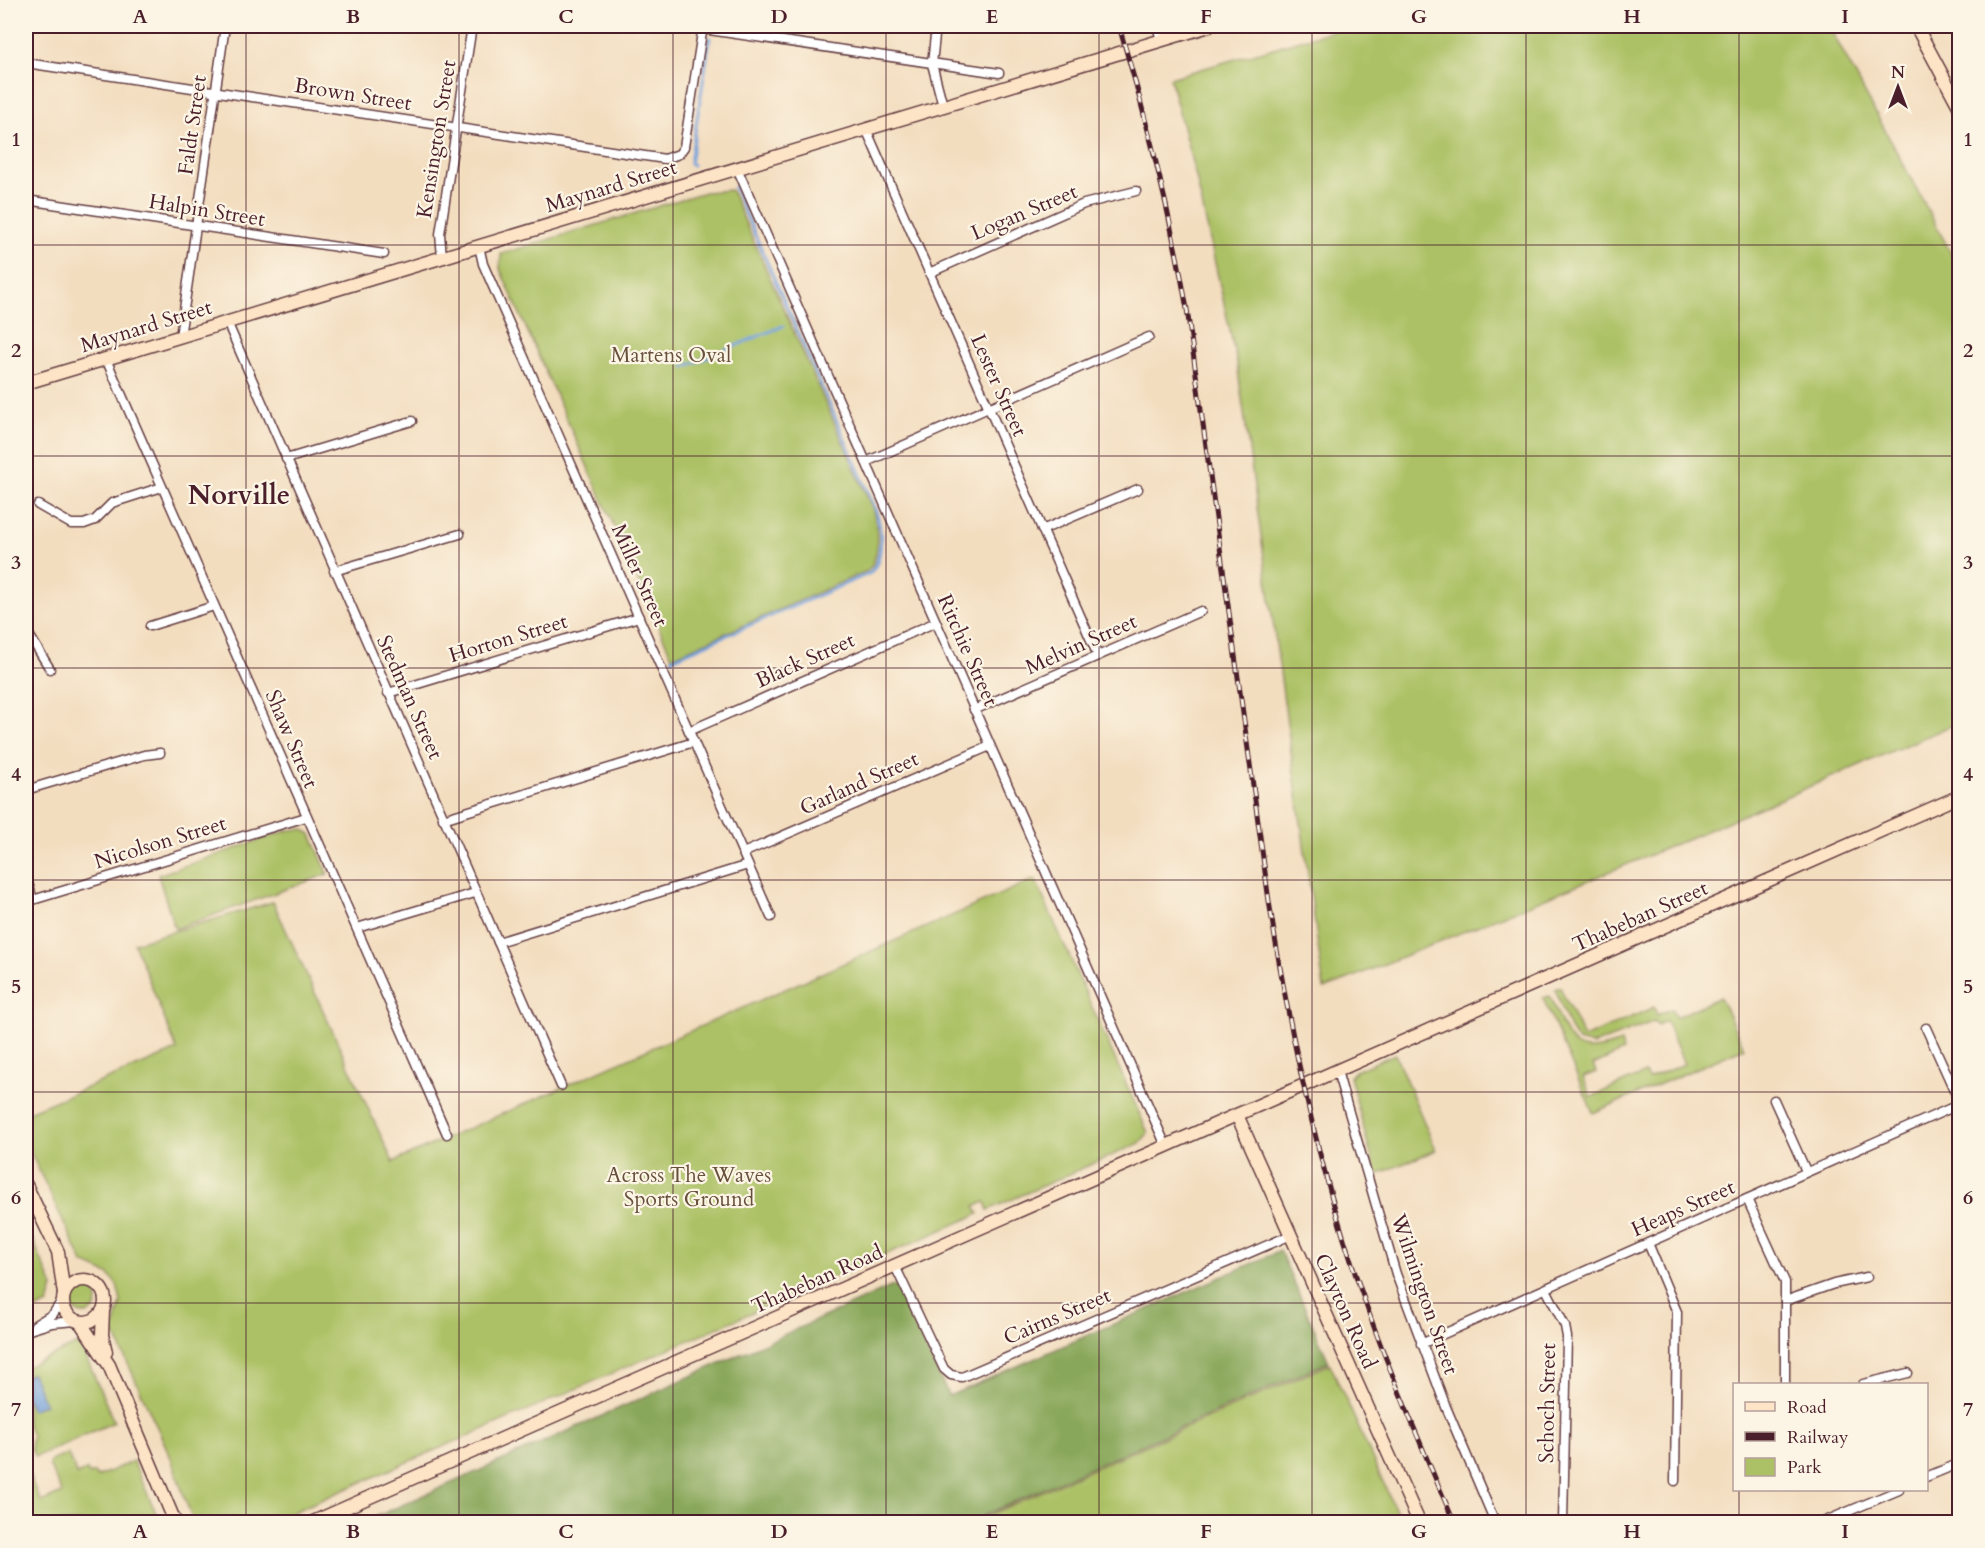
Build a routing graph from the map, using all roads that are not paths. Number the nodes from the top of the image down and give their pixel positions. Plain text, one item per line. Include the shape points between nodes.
1 (225, 26) edge
2 (472, 26) edge
3 (682, 26) edge
4 (936, 26) edge
5 (1157, 26) edge
6 (1209, 26) edge
7 (1916, 26) edge
8 (702, 27) edge
9 (1161, 40) junction
10 (26, 63) edge
11 (932, 64) junction
12 (999, 73) dead end
13 (215, 91) junction
14 (943, 106) junction
15 (1959, 108) edge
16 (456, 128) junction
17 (866, 129) junction
18 (737, 168) junction
19 (1136, 191) dead end
20 (26, 201) edge
21 (195, 226) junction
22 (479, 246) junction
23 (384, 255) dead end
24 (442, 257) junction
25 (929, 273) junction
26 (227, 322) junction
27 (180, 337) junction
28 (1149, 337) dead end
29 (106, 359) junction
30 (26, 383) edge
31 (990, 408) junction
32 (412, 421) dead end
33 (286, 459) junction
34 (866, 462) junction
35 (162, 487) junction
36 (1137, 489) dead end
37 (38, 505) dead end
38 (1042, 530) junction
39 (460, 534) dead end
40 (334, 571) junction
41 (214, 606) junction
42 (1201, 611) dead end
43 (639, 618) junction
44 (936, 622) junction
45 (150, 626) dead end
46 (26, 630) edge
47 (1098, 656) junction
48 (50, 669) dead end
49 (388, 693) junction
50 (974, 710) junction
51 (689, 731) junction
52 (694, 742) junction
53 (990, 746) junction
54 (159, 753) dead end
55 (26, 790) edge
56 (1959, 796) edge
57 (306, 817) junction
58 (443, 819) junction
59 (743, 854) junction
60 (748, 865) junction
61 (26, 876) edge
62 (475, 893) junction
63 (29, 901) edge
64 (771, 917) dead end
65 (357, 928) junction
66 (498, 942) junction
67 (1926, 1028) dead end
68 (1337, 1071) junction
69 (561, 1086) dead end
70 (1774, 1100) dead end
71 (1959, 1104) edge
72 (1236, 1115) junction
73 (447, 1134) dead end
74 (1166, 1146) junction
75 (1806, 1172) junction
76 (26, 1185) edge
77 (1747, 1199) junction
78 (1291, 1235) junction
79 (1648, 1243) junction
80 (58, 1252) junction
81 (895, 1266) junction
82 (1867, 1277) dead end
83 (88, 1280) junction
84 (1546, 1289) junction
85 (63, 1296) junction
86 (1785, 1301) junction
87 (103, 1310) junction
88 (78, 1321) junction
89 (26, 1330) edge
90 (1421, 1344) junction
91 (110, 1365) junction
92 (1908, 1373) dead end
93 (1785, 1383) edge
94 (1867, 1383) edge
95 (1959, 1463) edge
96 (1928, 1476) edge
97 (1675, 1482) dead end
98 (1897, 1491) edge
99 (174, 1522) edge
100 (313, 1522) edge
101 (1419, 1522) edge
102 (1495, 1522) edge
103 (1563, 1522) edge
104 (1823, 1522) edge

1 - 13 street, Faldt Street
2 - 16 street, Kensington Street
3 - 8 street
4 - 11 street
5 - 9 street
6 - 9 street, Maynard Street
7 - 15 street
8 - 11 street
8 - 16 street, Brown Street via 684,147 675,157 660,159
9 - 14 street, Maynard Street
10 - 13 street, Brown Street
11 - 12 street
11 - 14 street
13 - 16 street, Brown Street
13 - 21 street, Faldt Street
14 - 17 street, Maynard Street
16 - 24 street, Kensington Street via 440,234
17 - 18 street, Maynard Street
17 - 25 street, Lester Street
18 - 22 street, Maynard Street
18 - 34 street, Ritchie Street
19 - 25 street, Logan Street via 1084,204
20 - 21 street, Halpin Street
21 - 23 street, Halpin Street
21 - 27 street, Faldt Street
22 - 24 street, Maynard Street
22 - 43 street, Miller Street via 483,264
24 - 26 street, Maynard Street
25 - 31 street, Lester Street
26 - 27 street, Maynard Street
26 - 33 street, Stedman Street
27 - 29 street, Maynard Street
28 - 31 street
29 - 30 street, Maynard Street
29 - 35 street, Shaw Street
31 - 34 street
31 - 38 street, Lester Street
32 - 33 street
33 - 40 street, Stedman Street
34 - 44 street, Ritchie Street
35 - 37 street via 112,503 95,520 84,524 72,524
35 - 41 street, Shaw Street
36 - 38 street
38 - 47 street, Lester Street
39 - 40 street
40 - 49 street, Stedman Street
41 - 45 street
41 - 57 street, Shaw Street
42 - 47 street, Melvin Street
43 - 49 street, Horton Street
43 - 51 street, Miller Street
44 - 50 street, Ritchie Street
44 - 51 street, Black Street
46 - 48 street
47 - 50 street, Melvin Street
49 - 58 street, Stedman Street
50 - 53 street, Ritchie Street
51 - 52 street, Miller Street
52 - 58 street
52 - 59 street, Miller Street
53 - 59 street, Garland Street
53 - 74 street, Ritchie Street
54 - 55 street
56 - 68 street, Thabeban Street
57 - 63 street, Nicolson Street
57 - 65 street, Shaw Street
58 - 62 street, Stedman Street
59 - 60 street, Miller Street
60 - 64 street, Miller Street
60 - 66 street
61 - 63 street
62 - 65 street
62 - 66 street, Stedman Street
65 - 73 street, Shaw Street
66 - 69 street, Stedman Street
67 - 71 street
68 - 72 street, Thabeban Road
68 - 90 street, Wilmington Street via 1396,1274
70 - 75 street
71 - 75 street, Heaps Street
72 - 74 street, Thabeban Road
72 - 78 street, Clayton Road
74 - 81 street, Thabeban Road
75 - 77 street, Heaps Street
76 - 80 street
77 - 79 street, Heaps Street
77 - 86 street via 1785,1282
78 - 81 street, Cairns Street via 962,1377 951,1376 944,1369
78 - 101 street, Clayton Road
79 - 84 street, Heaps Street
79 - 97 street via 1677,1311
80 - 83 street via 75,1272
80 - 85 street
81 - 100 street, Thabeban Road
82 - 86 street
83 - 85 street via 71,1284
83 - 87 street via 104,1294
84 - 90 street, Heaps Street
84 - 103 street, Schoch Street via 1567,1337
85 - 88 street via 66,1312
85 - 89 street via 53,1314
86 - 93 street
87 - 88 street via 96,1318
87 - 91 street via 102,1335
88 - 89 street
88 - 91 street
90 - 102 street, Wilmington Street
91 - 99 street
92 - 94 street
95 - 96 street
98 - 104 street

